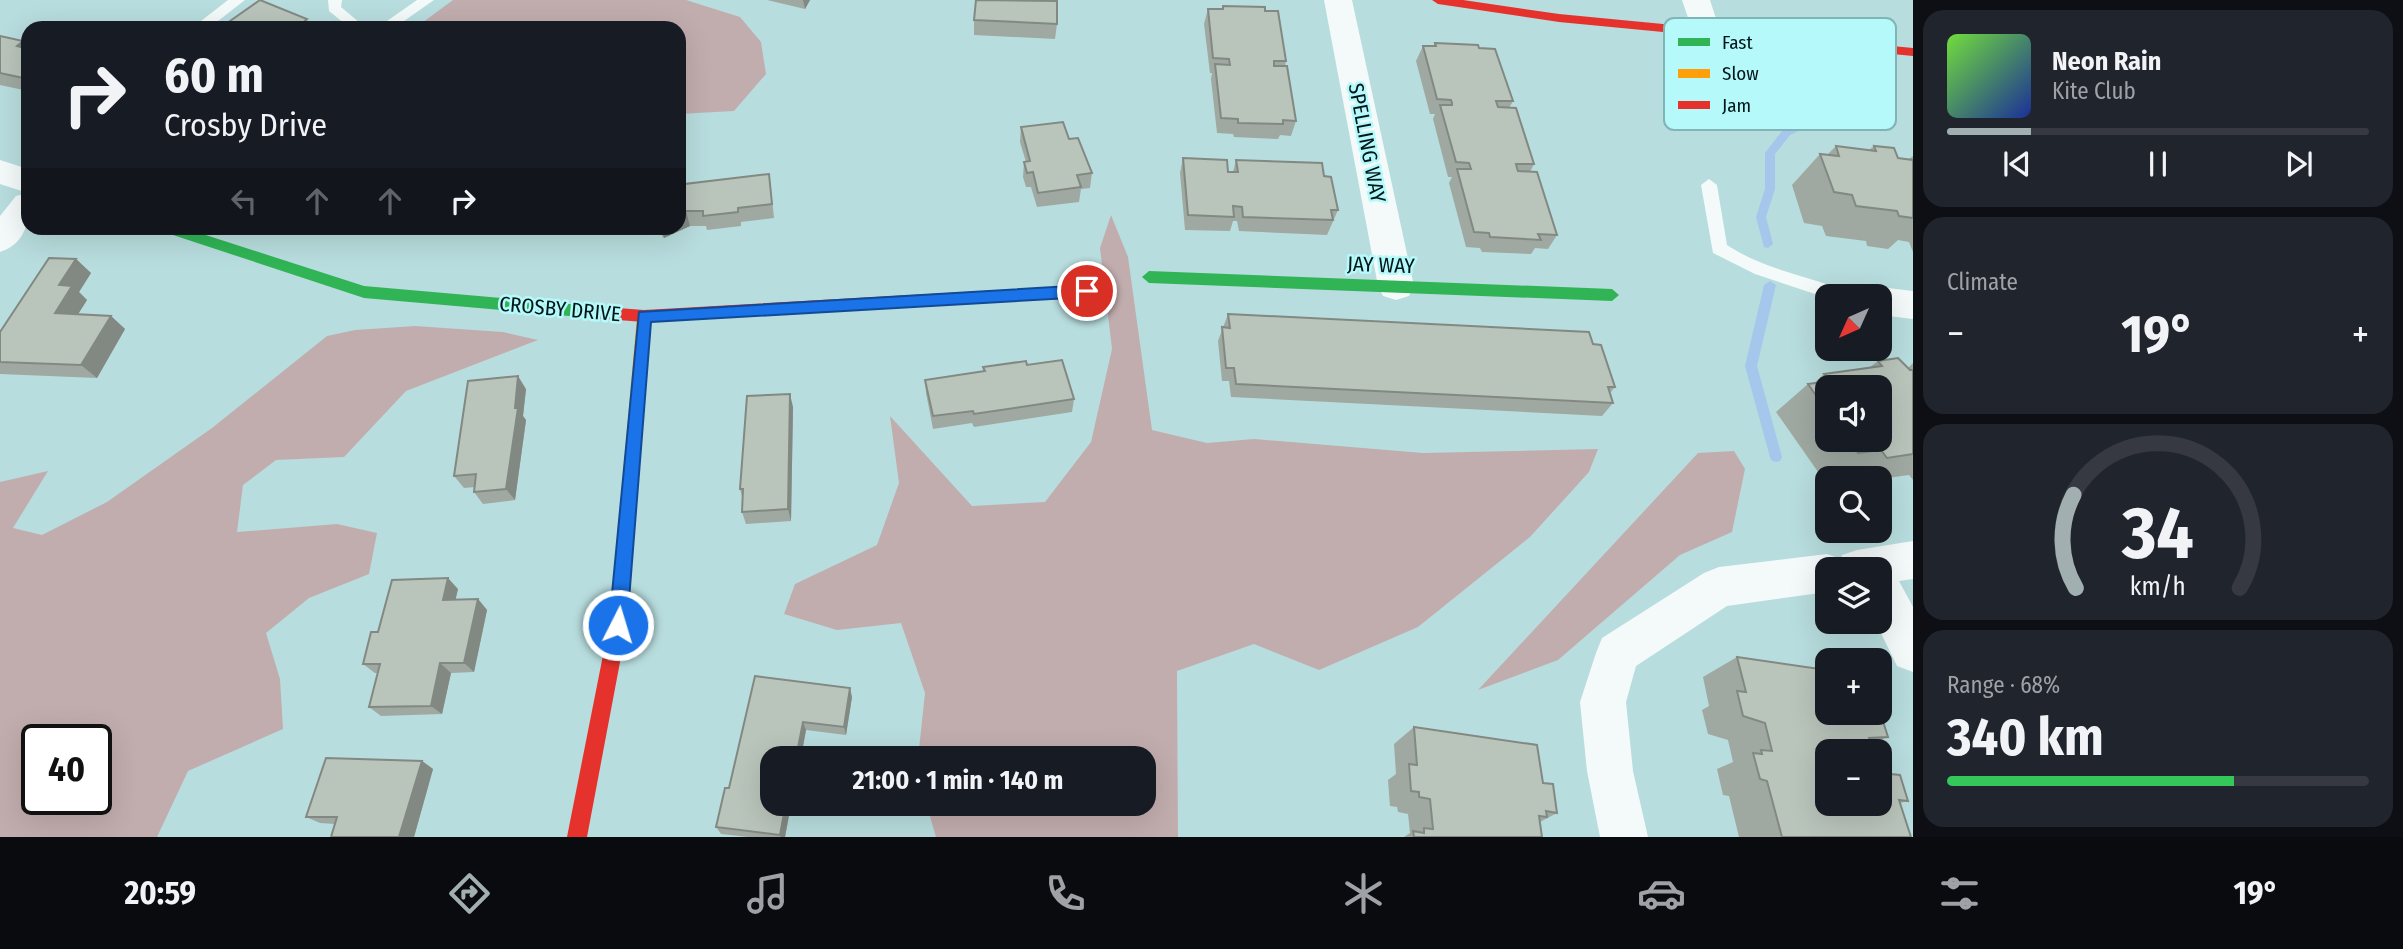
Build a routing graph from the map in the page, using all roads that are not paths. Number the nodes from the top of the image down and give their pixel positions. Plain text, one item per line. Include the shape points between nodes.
1 (238, 0) edge
2 (335, 0) edge
3 (427, 0) edge
4 (1338, 0) edge
5 (1438, 0) edge
6 (1696, 0) edge
7 (1701, 18) edge
8 (209, 21) edge
9 (350, 21) edge
10 (395, 21) edge
11 (1664, 27) edge
12 (0, 172) edge
13 (21, 179) edge
14 (1709, 185) dead end
15 (21, 214) edge
16 (190, 235) edge
17 (0, 239) edge
18 (1149, 276) dead end
19 (1815, 285) edge
20 (1396, 286) junction
21 (1087, 291) dead end
22 (1612, 295) dead end
23 (1892, 302) edge
24 (1913, 305) edge
25 (644, 316) junction
26 (1913, 560) edge
27 (1892, 565) edge
28 (1815, 578) edge
29 (1892, 620) edge
30 (1913, 651) edge
31 (577, 837) edge
32 (1624, 837) edge

1 - 8 lane
2 - 9 lane via 334,8
3 - 10 lane
4 - 20 street, SPELLING WAY
5 - 11 street
6 - 7 street
12 - 13 street
14 - 19 lane via 1719,248 1749,265
15 - 17 street
16 - 25 street, CROSBY DRIVE via 364,292
18 - 20 street, JAY WAY
20 - 22 street, JAY WAY
21 - 25 street, CROSBY DRIVE
23 - 24 street
25 - 31 street via 618,625
26 - 27 street
28 - 32 street via 1719,587 1618,653 1602,702 1609,771
29 - 30 street

